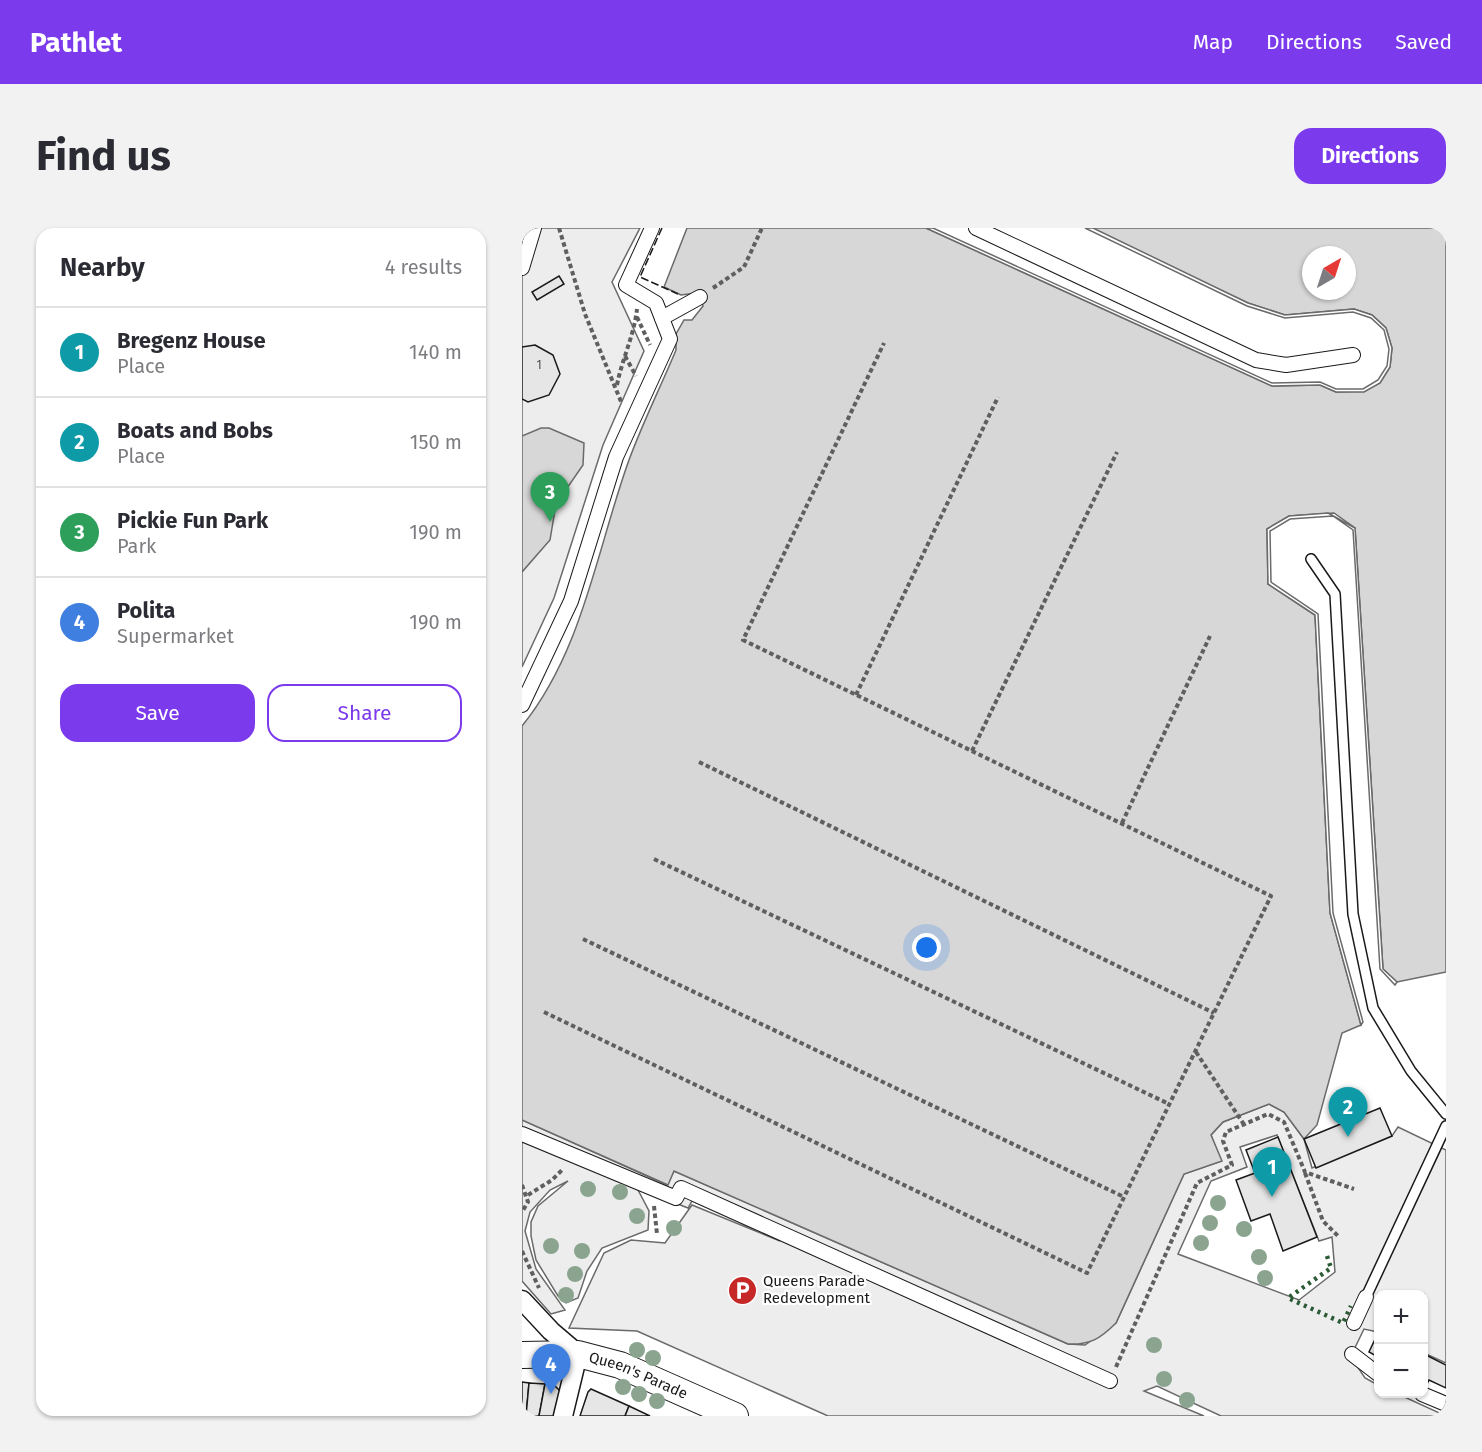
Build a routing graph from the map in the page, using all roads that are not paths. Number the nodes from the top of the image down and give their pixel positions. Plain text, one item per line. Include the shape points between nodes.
1 (534, 228) edge
2 (652, 228) edge
3 (976, 228) edge
4 (522, 268) edge
5 (700, 297) road end
6 (662, 318) junction
7 (1353, 355) dead end
8 (1311, 559) dead end
9 (522, 705) edge
10 (1446, 1114) edge
11 (1446, 1126) edge
12 (522, 1134) edge
13 (1366, 1297) joint
14 (525, 1304) edge
15 (1354, 1323) dead end
16 (578, 1354) junction
17 (1352, 1354) dead end
18 (522, 1355) edge
19 (1374, 1371) edge
20 (1110, 1381) road end
21 (1428, 1396) edge
22 (1446, 1404) edge
23 (563, 1416) edge
24 (735, 1416) edge

1 - 4 street
2 - 6 street via 626,285 656,303
3 - 7 street via 1256,360 1286,365
5 - 6 street
6 - 9 street via 670,339 616,457 571,601
8 - 10 lane via 1335,594 1353,914 1373,1008 1411,1071
11 - 13 lane
12 - 20 street via 676,1198 681,1188
13 - 15 street
14 - 16 street, Queen's Parade
16 - 18 main road
16 - 23 street
16 - 24 main road, Queen's Parade via 620,1365
17 - 19 street
21 - 22 street

